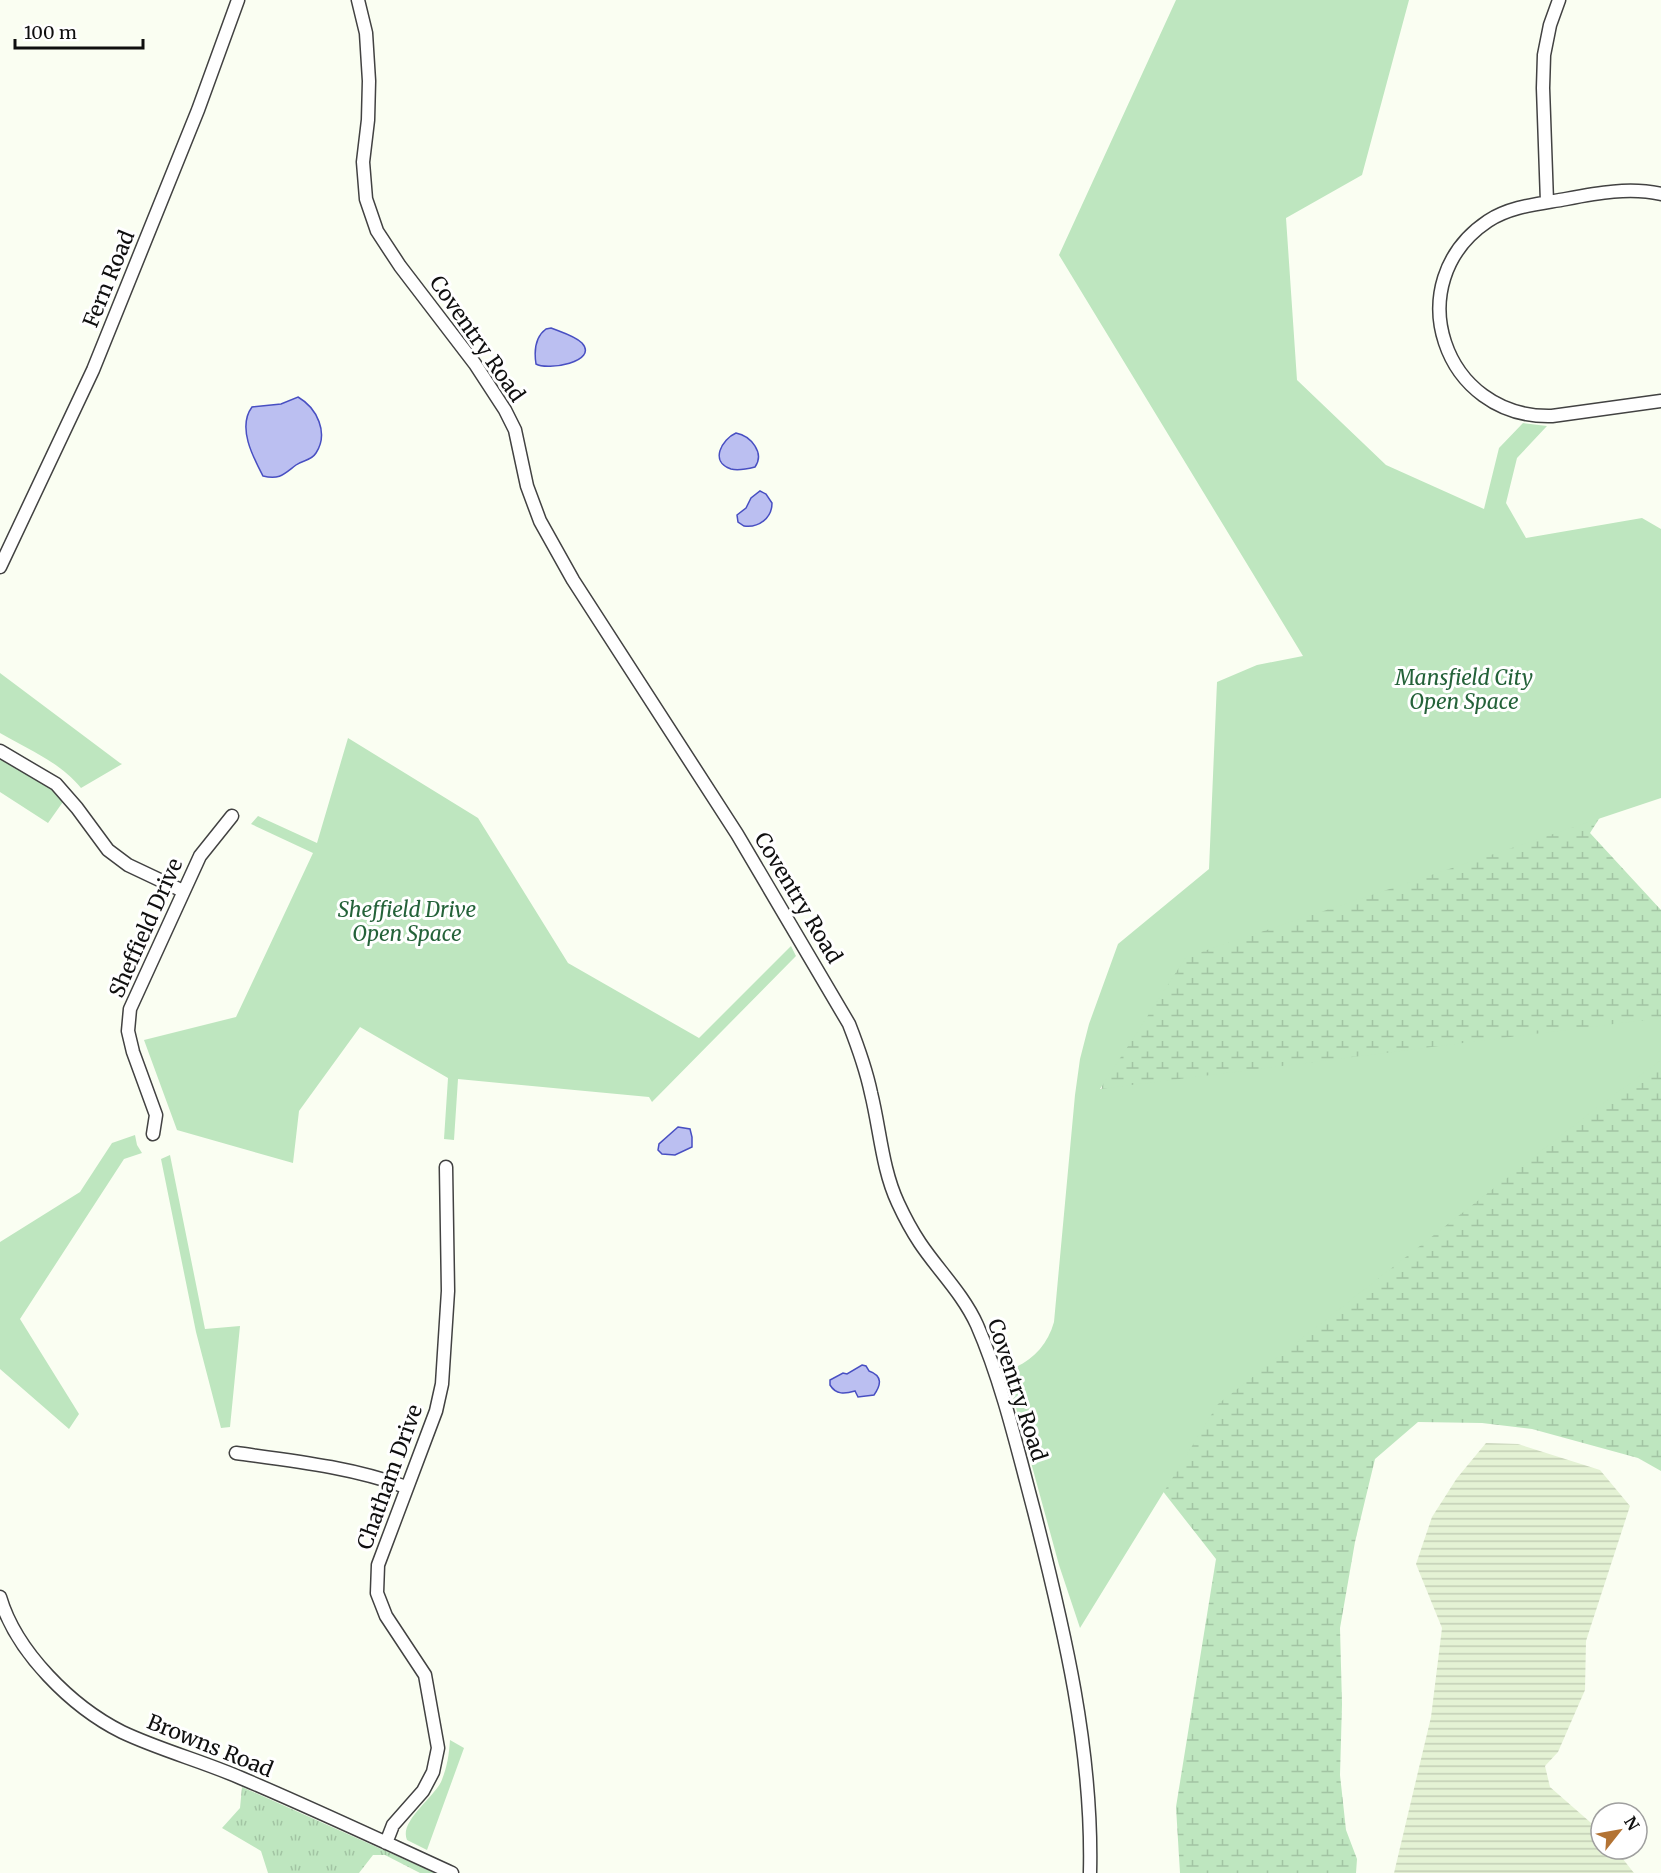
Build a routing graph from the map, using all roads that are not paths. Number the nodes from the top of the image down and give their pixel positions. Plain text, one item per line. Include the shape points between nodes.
1 (238, 0) edge
2 (358, 0) edge
3 (1558, 0) edge
4 (1661, 194) edge
5 (1548, 202) junction
6 (1661, 401) edge
7 (0, 567) edge
8 (0, 751) edge
9 (232, 816) dead end
10 (183, 891) junction
11 (153, 1134) dead end
12 (446, 1167) dead end
13 (236, 1453) dead end
14 (406, 1487) junction
15 (0, 1597) edge
16 (386, 1843) junction
17 (452, 1873) edge
18 (1090, 1873) edge

1 - 7 street, Fern Road via 93,370
2 - 18 street, Coventry Road via 366,33 369,81 363,162 366,199 377,231 505,410 540,521 737,834 849,1024 872,1094 897,1201 919,1242 976,1325 1022,1464 1060,1613 1081,1736 1091,1828
3 - 5 street via 1544,55
4 - 5 street via 1623,190
5 - 6 street via 1514,209 1488,221 1456,255 1448,269 1440,303 1443,339 1449,354 1470,386 1482,396 1525,414 1552,416
8 - 10 street via 56,784 108,850 129,865
9 - 10 street, Sheffield Drive via 200,856
10 - 11 street, Sheffield Drive via 130,1009 128,1031 133,1052 156,1115
12 - 14 street, Chatham Drive via 448,1291 442,1384 436,1411
13 - 14 street via 350,1470
14 - 16 street, Chatham Drive via 378,1565 377,1593 386,1616 424,1675 438,1748 433,1772 423,1791 393,1825
15 - 16 street, Browns Road via 22,1644 56,1683 97,1718
16 - 17 street, Browns Road

